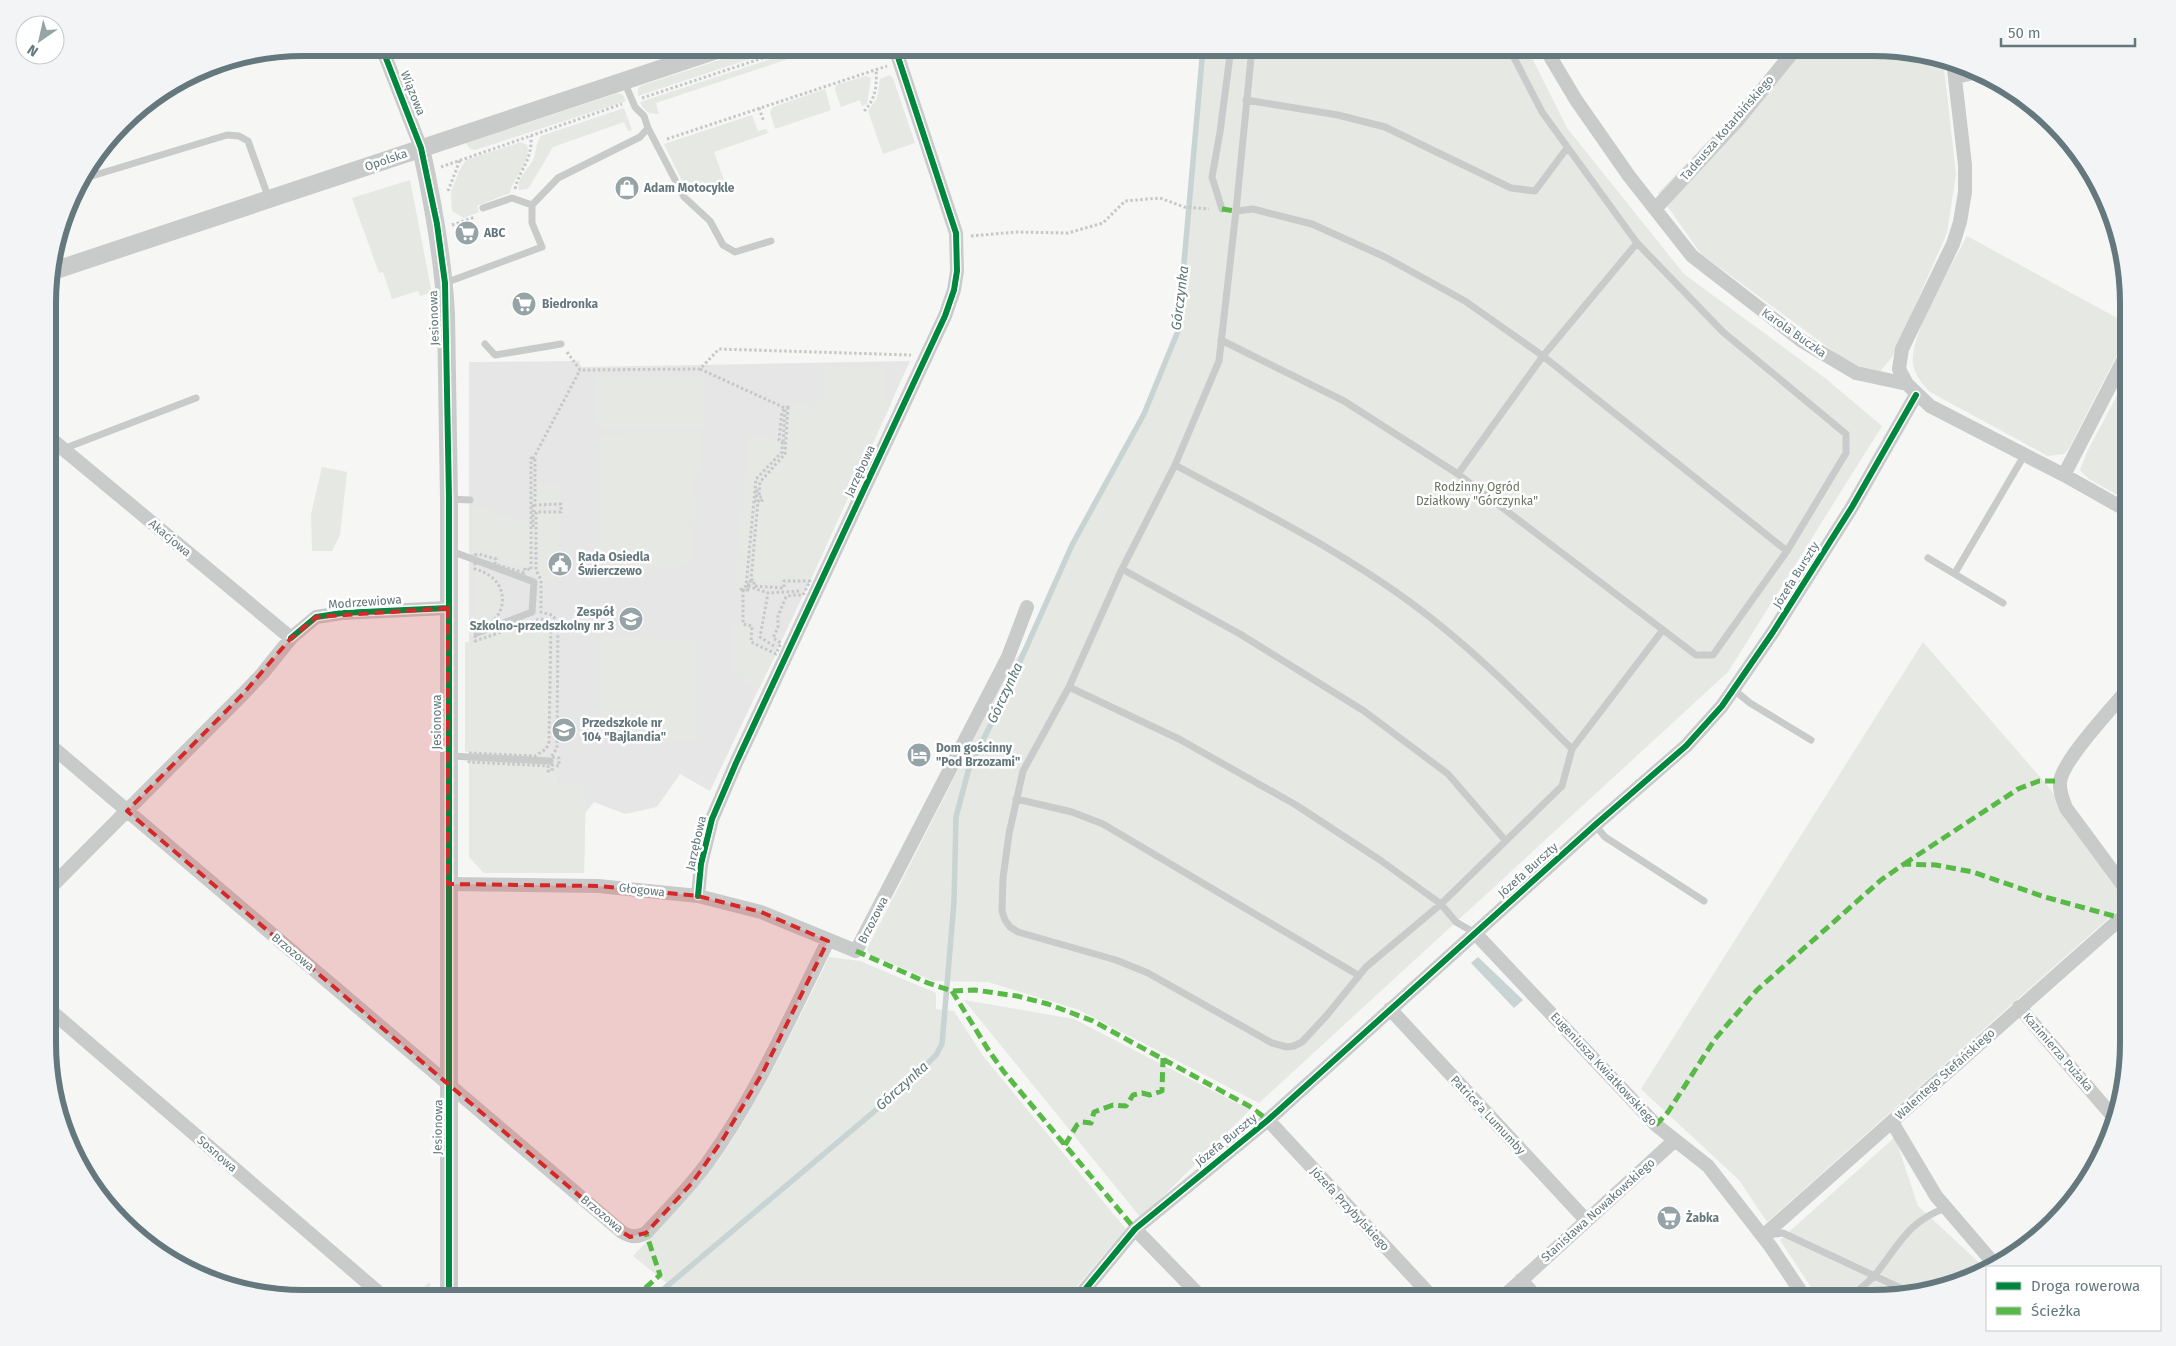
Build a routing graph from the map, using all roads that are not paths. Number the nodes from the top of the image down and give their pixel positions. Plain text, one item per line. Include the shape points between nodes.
1 (385, 56) edge
2 (697, 56) edge
3 (898, 56) edge
4 (1230, 56) edge
5 (1251, 56) edge
6 (1513, 56) edge
7 (1550, 56) edge
8 (1790, 56) edge
9 (1955, 70) edge
10 (1966, 75) edge
11 (1956, 77) junction
12 (623, 80) junction
13 (1246, 100) junction
14 (648, 128) junction
15 (421, 148) junction
16 (1567, 148) junction
17 (91, 177) edge
18 (269, 199) junction
19 (532, 205) junction
20 (482, 208) road end
21 (1656, 208) junction
22 (1222, 209) dead end
23 (1236, 211) junction
24 (771, 241) dead end
25 (1637, 243) junction
26 (58, 269) edge
27 (445, 283) junction
28 (1221, 340) junction
29 (485, 344) dead end
30 (561, 344) road end
31 (1543, 356) junction
32 (2120, 366) edge
33 (1912, 389) junction
34 (196, 398) dead end
35 (56, 443) edge
36 (63, 449) junction
37 (2025, 454) junction
38 (1175, 465) junction
39 (1458, 474) junction
40 (2064, 475) junction
41 (449, 499) junction
42 (470, 500) dead end
43 (2120, 506) edge
44 (448, 550) junction
45 (1787, 551) junction
46 (1928, 558) dead end
47 (1122, 570) junction
48 (1955, 573) junction
49 (2003, 603) dead end
50 (1027, 606) dead end
51 (448, 608) junction
52 (1662, 631) junction
53 (477, 633) dead end
54 (291, 638) junction
55 (1070, 687) junction
56 (1733, 689) junction
57 (2120, 698) edge
58 (1811, 740) dead end
59 (56, 750) edge
60 (1572, 750) junction
61 (448, 756) junction
62 (550, 761) dead end
63 (1016, 799) junction
64 (126, 811) junction
65 (1595, 825) junction
66 (1505, 840) junction
67 (2120, 881) edge
68 (56, 882) edge
69 (448, 884) junction
70 (698, 896) junction
71 (1704, 901) dead end
72 (1440, 904) junction
73 (2120, 919) edge
74 (1475, 933) junction
75 (828, 941) junction
76 (1358, 975) junction
77 (2019, 1007) junction
78 (1390, 1009) junction
79 (56, 1015) edge
80 (450, 1085) junction
81 (2110, 1112) edge
82 (1268, 1120) junction
83 (1892, 1122) junction
84 (1675, 1140) junction
85 (1946, 1208) junction
86 (1586, 1220) junction
87 (1135, 1229) junction
88 (1763, 1236) junction
89 (1991, 1260) edge
90 (1873, 1277) junction
91 (1521, 1280) junction
92 (1900, 1288) edge
93 (376, 1290) edge
94 (449, 1290) edge
95 (1085, 1290) edge
96 (1194, 1290) edge
97 (1427, 1290) edge
98 (1510, 1290) edge
99 (1530, 1290) edge
100 (1800, 1290) edge
101 (1858, 1290) edge

1 - 15 street, Wiązowa
2 - 12 street, Opolska
3 - 70 street, Jarzębowa via 950,210 956,238 954,290 927,356 782,652 712,819 701,864
4 - 22 lane via 1212,177
5 - 13 lane
6 - 16 lane via 1542,112
7 - 21 street, Karola Buczka via 1576,100
8 - 21 street, Tadeusza Kotarbińskiego via 1737,121
9 - 11 street
10 - 11 street
11 - 33 street via 1966,164 1965,192 1953,244 1902,349 1899,369
12 - 14 lane
12 - 15 street, Opolska
13 - 16 lane via 1338,115 1385,127 1511,188 1535,191
13 - 23 lane
14 - 19 lane via 640,137 558,178
14 - 24 lane via 684,197 710,221 723,245 735,252
15 - 18 street, Opolska
15 - 27 street, Jesionowa via 438,224
16 - 25 lane
17 - 18 lane via 227,135 239,136 248,141
18 - 26 street, Opolska
19 - 20 lane via 514,199
19 - 27 lane via 532,223 542,247
21 - 33 street, Karola Buczka via 1692,256 1802,341 1856,373
23 - 28 lane
23 - 31 lane via 1253,209 1312,224 1385,257 1465,301
25 - 31 lane
25 - 45 lane via 1723,332 1846,434 1846,453
27 - 41 street, Jesionowa
28 - 38 lane via 1220,361
28 - 39 lane via 1344,401
29 - 30 lane via 495,355
31 - 39 lane
31 - 45 lane
32 - 40 street
33 - 37 street, Karola Buczka via 1930,406
33 - 56 street, Józefa Burszty via 1852,507
34 - 36 lane
35 - 36 street, Akacjowa
36 - 54 street, Akacjowa
37 - 40 street, Karola Buczka
37 - 48 lane
38 - 47 lane
38 - 60 lane via 1368,573 1431,618 1503,681
39 - 52 lane
40 - 43 street, Karola Buczka
41 - 42 lane
41 - 44 street, Jesionowa
44 - 51 street, Jesionowa
44 - 53 lane via 534,582 532,612
45 - 52 lane via 1713,655 1696,655
46 - 48 lane
47 - 55 lane
47 - 66 lane via 1240,634 1364,711 1448,774
48 - 49 lane
50 - 75 street, Brzozowa via 1008,658 856,951
51 - 54 street, Modrzewiowa via 316,617
51 - 61 street, Jesionowa
52 - 60 lane
54 - 64 street, Modrzewiowa via 256,681
55 - 63 lane via 1031,754
55 - 72 lane via 1179,739 1296,806 1380,860
56 - 58 lane
56 - 65 street, Józefa Burszty via 1686,746
57 - 67 street via 2068,762 2060,781 2066,808
59 - 64 street, Brzozowa
60 - 66 lane via 1562,786
61 - 62 lane
61 - 69 street, Jesionowa
63 - 76 lane via 1072,812 1103,824
63 - 76 lane via 1002,898 1005,920 1018,932 1132,966 1187,993 1266,1040 1287,1047 1309,1035
64 - 68 street, Modrzewiowa
64 - 80 street, Brzozowa
65 - 71 lane via 1605,837
65 - 74 street, Józefa Burszty
66 - 72 lane
69 - 70 street, Głogowa via 598,886
69 - 80 street, Jesionowa
70 - 75 street, Głogowa via 761,912
72 - 74 lane via 1456,922
72 - 76 lane
73 - 77 street, Walentego Stefańskiego
74 - 78 street, Józefa Burszty
74 - 84 street, Eugeniusza Kwiatkowskiego via 1656,1125
75 - 80 street, Brzozowa via 762,1074 723,1140 692,1183 646,1234 630,1237 622,1232
77 - 81 street, Kazimierza Pużaka
77 - 83 street, Walentego Stefańskiego
78 - 82 street, Józefa Burszty
78 - 86 street, Patrice'a Lumumby
79 - 93 street, Sosnowa
80 - 94 street, Jesionowa
82 - 87 street, Józefa Burszty
82 - 97 street, Józefa Przybylskiego
83 - 85 street
83 - 88 street, Walentego Stefańskiego
84 - 86 street, Stanisława Nowakowskiego
84 - 88 street, Eugeniusza Kwiatkowskiego via 1708,1166
85 - 89 street
85 - 90 lane via 1930,1214 1910,1228
86 - 91 street, Stanisława Nowakowskiego
87 - 95 street, Józefa Burszty
87 - 96 street
88 - 90 lane via 1783,1233
88 - 100 street, Eugeniusza Kwiatkowskiego
90 - 92 lane
90 - 101 lane
91 - 98 street, Stanisława Nowakowskiego
91 - 99 street

